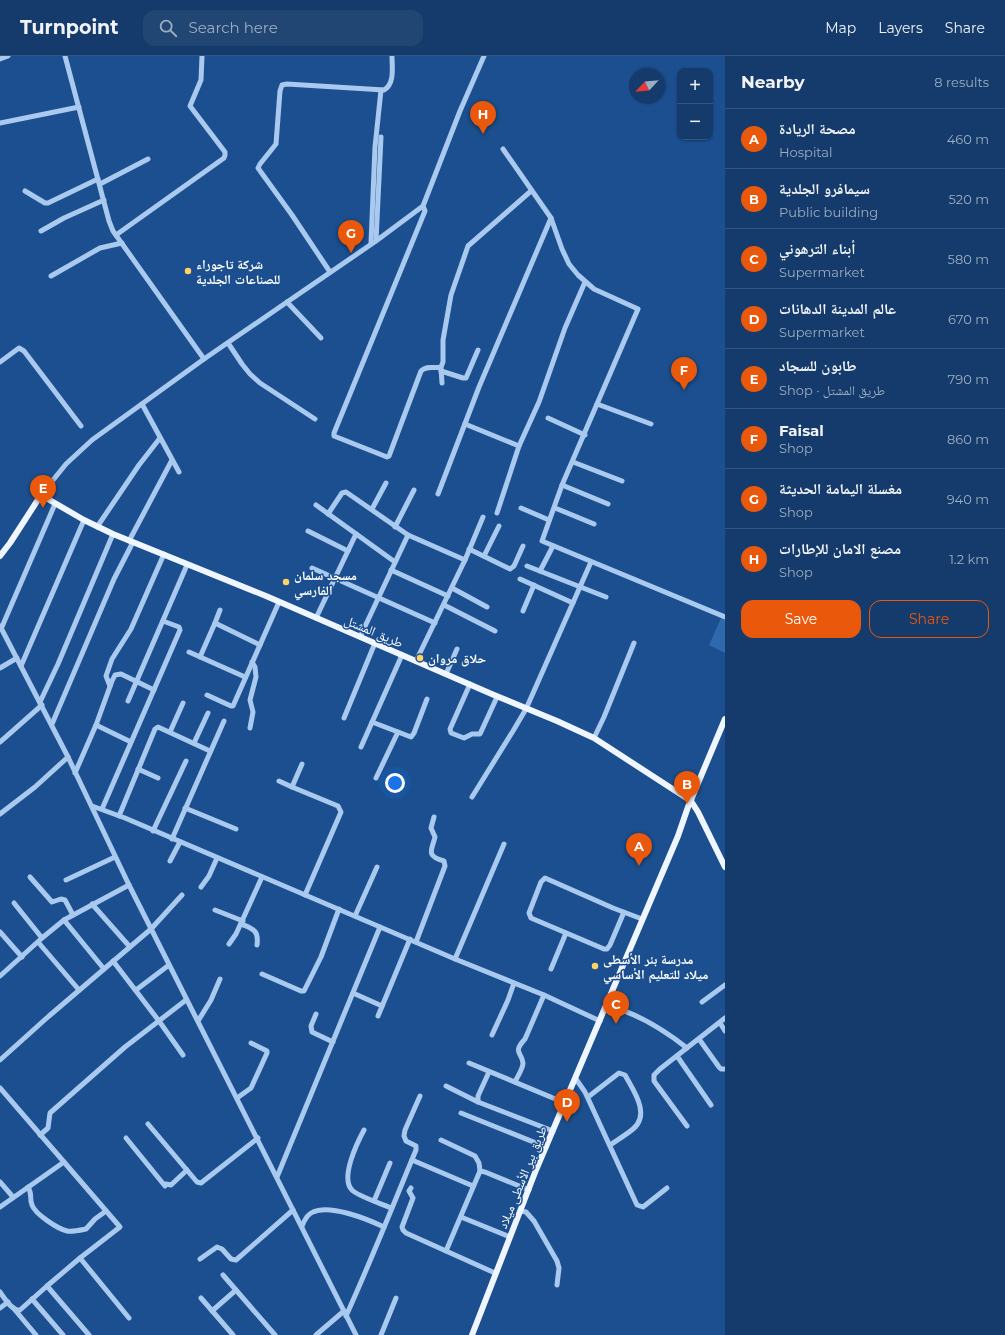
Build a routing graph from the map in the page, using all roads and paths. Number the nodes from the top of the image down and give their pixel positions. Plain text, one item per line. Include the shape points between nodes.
1 (8, 56) edge
2 (65, 56) edge
3 (202, 56) edge
4 (484, 56) edge
5 (392, 57) edge
6 (0, 59) edge
7 (381, 90) junction
8 (79, 107) junction
9 (0, 122) edge
10 (381, 137) dead end
11 (503, 149) dead end
12 (148, 159) dead end
13 (99, 182) junction
14 (25, 191) dead end
15 (532, 191) junction
16 (104, 200) junction
17 (423, 206) junction
18 (551, 218) junction
19 (41, 231) dead end
20 (116, 235) junction
21 (374, 242) junction
22 (122, 243) junction
23 (330, 272) junction
24 (51, 276) dead end
25 (585, 282) junction
26 (287, 302) junction
27 (321, 338) dead end
28 (228, 342) junction
29 (478, 350) dead end
30 (204, 359) junction
31 (0, 362) edge
32 (441, 369) junction
33 (442, 383) dead end
34 (142, 404) junction
35 (597, 404) junction
36 (548, 418) dead end
37 (315, 419) dead end
38 (465, 424) junction
39 (650, 424) dead end
40 (81, 426) dead end
41 (584, 435) junction
42 (160, 438) junction
43 (520, 446) junction
44 (172, 460) junction
45 (573, 462) junction
46 (179, 472) dead end
47 (622, 481) dead end
48 (386, 483) dead end
49 (562, 485) junction
50 (414, 490) dead end
51 (438, 494) dead end
52 (41, 495) junction
53 (55, 504) junction
54 (608, 504) dead end
55 (316, 505) dead end
56 (521, 508) dead end
57 (555, 508) junction
58 (372, 510) junction
59 (497, 513) dead end
60 (328, 514) junction
61 (483, 518) dead end
62 (84, 520) junction
63 (548, 520) junction
64 (594, 524) dead end
65 (499, 526) dead end
66 (97, 527) junction
67 (395, 527) junction
68 (308, 531) dead end
69 (113, 534) junction
70 (356, 534) junction
71 (408, 535) junction
72 (131, 541) junction
73 (524, 546) dead end
74 (553, 546) junction
75 (469, 549) junction
76 (348, 551) junction
77 (164, 554) junction
78 (0, 556) edge
79 (484, 556) junction
80 (465, 560) junction
81 (395, 562) junction
82 (591, 562) junction
83 (187, 565) junction
84 (527, 566) dead end
85 (312, 568) dead end
86 (391, 570) junction
87 (540, 571) junction
88 (335, 578) junction
89 (520, 579) dead end
90 (534, 586) junction
91 (452, 588) junction
92 (580, 588) junction
93 (448, 596) junction
94 (378, 597) junction
95 (606, 597) dead end
96 (279, 602) junction
97 (573, 603) junction
98 (444, 605) junction
99 (487, 607) dead end
100 (220, 610) dead end
101 (522, 611) dead end
102 (725, 617) edge
103 (316, 618) junction
104 (163, 621) junction
105 (215, 623) junction
106 (435, 623) junction
107 (1, 627) edge
108 (495, 631) dead end
109 (360, 637) junction
110 (375, 643) junction
111 (634, 643) dead end
112 (260, 645) junction
113 (457, 649) dead end
114 (189, 652) dead end
115 (402, 655) junction
116 (200, 657) junction
117 (17, 658) junction
118 (416, 661) junction
119 (252, 662) junction
120 (21, 666) junction
121 (0, 668) edge
122 (446, 674) junction
123 (245, 677) junction
124 (137, 682) junction
125 (470, 684) junction
126 (110, 686) junction
127 (154, 690) junction
128 (206, 694) dead end
129 (497, 696) junction
130 (427, 699) dead end
131 (128, 701) dead end
132 (41, 703) junction
133 (183, 703) dead end
134 (526, 709) junction
135 (208, 713) dead end
136 (344, 718) dead end
137 (725, 719) edge
138 (224, 721) dead end
139 (372, 722) junction
140 (52, 724) junction
141 (96, 725) junction
142 (250, 728) dead end
143 (723, 731) edge
144 (170, 732) junction
145 (398, 732) junction
146 (594, 738) junction
147 (0, 742) edge
148 (131, 742) junction
149 (194, 743) junction
150 (361, 747) dead end
151 (210, 751) junction
152 (68, 757) junction
153 (186, 761) dead end
154 (302, 764) dead end
155 (138, 769) junction
156 (75, 773) junction
157 (158, 778) dead end
158 (376, 778) dead end
159 (279, 781) dead end
160 (292, 787) junction
161 (472, 797) dead end
162 (690, 804) junction
163 (92, 806) junction
164 (185, 808) junction
165 (102, 809) junction
166 (0, 814) edge
167 (119, 816) junction
168 (434, 817) dead end
169 (236, 829) dead end
170 (153, 831) junction
171 (172, 839) junction
172 (180, 842) junction
173 (504, 844) dead end
174 (115, 856) junction
175 (217, 858) junction
176 (170, 861) dead end
177 (377, 867) dead end
178 (725, 867) edge
179 (30, 877) dead end
180 (262, 877) junction
181 (66, 880) dead end
182 (129, 885) junction
183 (201, 887) dead end
184 (182, 895) dead end
185 (305, 895) junction
186 (14, 903) dead end
187 (92, 904) junction
188 (339, 909) junction
189 (215, 910) dead end
190 (624, 912) junction
191 (73, 915) junction
192 (355, 916) junction
193 (642, 919) junction
194 (64, 920) junction
195 (242, 922) junction
196 (380, 927) junction
197 (151, 929) junction
198 (0, 932) edge
199 (566, 933) junction
200 (40, 940) junction
201 (413, 940) junction
202 (229, 944) dead end
203 (257, 945) dead end
204 (130, 947) junction
205 (22, 957) junction
206 (455, 959) junction
207 (113, 961) junction
208 (169, 965) junction
209 (104, 969) junction
210 (551, 969) dead end
211 (262, 974) dead end
212 (0, 976) edge
213 (220, 979) dead end
214 (514, 983) junction
215 (725, 985) edge
216 (79, 990) junction
217 (136, 990) junction
218 (353, 993) junction
219 (544, 995) junction
220 (186, 1000) junction
221 (702, 1002) dead end
222 (606, 1005) junction
223 (382, 1006) junction
224 (316, 1014) dead end
225 (378, 1016) dead end
226 (725, 1018) edge
227 (159, 1020) junction
228 (198, 1021) junction
229 (600, 1021) junction
230 (720, 1023) junction
231 (725, 1030) edge
232 (492, 1035) dead end
233 (699, 1039) junction
234 (333, 1042) junction
235 (251, 1043) dead end
236 (687, 1048) junction
237 (183, 1055) dead end
238 (677, 1056) junction
239 (0, 1060) edge
240 (468, 1062) dead end
241 (725, 1069) edge
242 (489, 1072) junction
243 (576, 1079) junction
244 (515, 1082) junction
245 (446, 1086) dead end
246 (0, 1088) edge
247 (420, 1096) dead end
248 (588, 1097) junction
249 (237, 1098) junction
250 (478, 1102) junction
251 (565, 1103) junction
252 (710, 1105) dead end
253 (461, 1114) dead end
254 (148, 1124) dead end
255 (687, 1126) dead end
256 (364, 1130) dead end
257 (553, 1131) junction
258 (40, 1135) junction
259 (126, 1138) dead end
260 (258, 1138) junction
261 (441, 1140) dead end
262 (610, 1145) junction
263 (546, 1147) junction
264 (412, 1160) junction
265 (64, 1162) junction
266 (390, 1163) dead end
267 (187, 1170) junction
268 (480, 1171) junction
269 (276, 1177) junction
270 (0, 1182) edge
271 (473, 1186) junction
272 (28, 1187) junction
273 (411, 1188) dead end
274 (667, 1188) dead end
275 (529, 1190) junction
276 (13, 1197) junction
277 (374, 1201) junction
278 (0, 1207) edge
279 (391, 1208) junction
280 (293, 1210) junction
281 (106, 1211) junction
282 (521, 1211) junction
283 (461, 1217) junction
284 (302, 1226) junction
285 (384, 1226) junction
286 (510, 1237) junction
287 (446, 1251) junction
288 (80, 1258) junction
289 (200, 1259) dead end
290 (496, 1273) junction
291 (223, 1276) dead end
292 (557, 1285) dead end
293 (47, 1286) junction
294 (236, 1290) junction
295 (0, 1292) edge
296 (201, 1298) dead end
297 (396, 1298) dead end
298 (32, 1299) junction
299 (8, 1302) junction
300 (0, 1308) edge
301 (14, 1309) junction
302 (212, 1311) junction
303 (345, 1314) junction
304 (129, 1318) dead end
305 (36, 1335) edge
306 (63, 1335) edge
307 (89, 1335) edge
308 (233, 1335) edge
309 (275, 1335) edge
310 (316, 1335) edge
311 (356, 1335) edge
312 (381, 1335) edge
313 (472, 1335) edge

1 - 6 street
2 - 8 street
3 - 20 street via 201,80 190,106 225,152 225,156
4 - 17 street
5 - 7 street via 391,82 387,88
7 - 21 street via 375,148
7 - 23 street via 284,84 280,91 276,144 258,167
8 - 9 street
8 - 13 street
10 - 21 street
11 - 15 street
12 - 13 street
13 - 14 street via 48,203
13 - 16 street
15 - 18 street
15 - 32 street via 468,246 451,295
16 - 19 street
16 - 20 street via 109,221
17 - 21 street
17 - 32 street via 425,211 334,436 389,456 421,371 428,367
18 - 25 street via 562,249 570,264
18 - 38 street
20 - 22 street
21 - 23 street
22 - 24 street via 100,248
22 - 30 street
23 - 26 street
25 - 35 street via 604,295 638,309
25 - 43 street
26 - 27 street
26 - 28 street
28 - 30 street
28 - 37 street via 242,364 260,383
29 - 32 street via 466,378
30 - 34 street
31 - 40 street via 19,348 24,351
32 - 33 street
34 - 42 street
34 - 52 street via 92,440 66,464
35 - 39 street
35 - 41 street
36 - 41 street
38 - 43 street
38 - 51 street
41 - 45 street
42 - 44 street
42 - 66 street
43 - 59 street
44 - 46 street
44 - 72 street
45 - 47 street
45 - 49 street
48 - 58 street
49 - 54 street
49 - 57 street
50 - 67 street
52 - 53 main road, طريق المشتل
52 - 78 main road
53 - 62 main road, طريق المشتل
53 - 107 street
55 - 60 street
56 - 63 street
57 - 63 street
57 - 64 street
58 - 60 street via 344,492
58 - 67 street
60 - 70 street
61 - 75 street
62 - 66 main road, طريق المشتل
62 - 120 street
63 - 74 street via 541,540
65 - 79 street
66 - 69 main road, طريق المشتل
67 - 71 street
68 - 76 street
69 - 72 main road, طريق المشتل
69 - 132 street
70 - 76 street
70 - 81 street
71 - 80 street
71 - 81 street
72 - 77 main road, طريق المشتل
72 - 140 street
73 - 79 street via 510,569
74 - 82 street
74 - 87 street
75 - 79 street
75 - 80 street
76 - 88 street
77 - 83 main road, طريق المشتل
77 - 126 street via 132,628 112,659 106,676
80 - 91 street
81 - 86 street
82 - 92 street
82 - 102 street
83 - 96 main road, طريق المشتل
83 - 104 street
84 - 87 street
85 - 88 street
86 - 93 street
86 - 94 street
87 - 92 street
88 - 94 street
88 - 103 street
89 - 90 street
90 - 97 street
90 - 101 street
91 - 93 street
91 - 99 street
92 - 95 street
92 - 97 street
93 - 98 street
94 - 106 street
94 - 109 street
96 - 103 main road, طريق المشتل
96 - 112 street
97 - 134 street
98 - 106 street
98 - 108 street
100 - 105 street
103 - 109 main road, طريق المشتل
104 - 124 street
104 - 127 street via 179,627 180,630
105 - 112 street
105 - 116 street
106 - 118 street
107 - 117 street
109 - 110 main road, طريق المشتل
110 - 115 main road, طريق المشتل
110 - 136 street
111 - 146 street
112 - 119 street
113 - 122 street
114 - 116 street
115 - 118 main road, طريق المشتل
115 - 139 street
116 - 123 street
117 - 120 street
117 - 121 street
118 - 122 main road, طريق المشتل
119 - 123 street
119 - 142 street via 256,667 256,676 250,700 253,712
120 - 132 street
122 - 125 main road, طريق المشتل
123 - 128 street via 233,706
124 - 126 street via 118,674 114,676
124 - 127 street
124 - 131 street
125 - 129 main road, طريق المشتل
125 - 129 street via 450,729 451,734 464,738 480,734
126 - 141 street
127 - 148 street
129 - 134 main road, طريق المشتل
130 - 145 street via 413,735 408,737
132 - 140 street
132 - 147 street
133 - 144 street
134 - 146 main road, طريق المشتل
134 - 161 street
135 - 149 street
137 - 143 main road, طريق بير الأسطى ميلاد
138 - 151 street
139 - 145 street
139 - 150 street
140 - 152 street
141 - 148 street
141 - 156 street
143 - 162 main road, طريق بير الأسطى ميلاد
144 - 149 street
144 - 155 street via 158,727 154,729
145 - 158 street
146 - 162 main road, طريق المشتل
148 - 165 street
149 - 151 street
151 - 164 street
152 - 156 street
152 - 166 street
153 - 170 street
154 - 160 street
155 - 157 street
155 - 167 street
156 - 163 street
159 - 160 street
160 - 185 street via 338,806 341,812
162 - 178 main road, طريق المشتل via 702,821
162 - 193 main road, طريق بير الأسطى ميلاد
163 - 165 street
163 - 174 street
164 - 169 street
164 - 171 street
165 - 167 street
167 - 170 street
168 - 201 street via 431,828 435,837 430,848 431,855 444,861 445,866
170 - 171 street
171 - 172 street
172 - 175 street
172 - 176 street
173 - 206 street
174 - 181 street
174 - 182 street
175 - 180 street
175 - 183 street
177 - 192 street
179 - 191 street via 52,902 64,900
180 - 185 street
180 - 195 street
182 - 187 street
182 - 197 street
184 - 197 street
185 - 188 street
186 - 200 street
187 - 191 street
187 - 204 street
188 - 192 street
188 - 211 street via 306,990 301,992
189 - 195 street
190 - 193 street
190 - 199 street via 607,949
190 - 199 street via 545,878 529,913 531,918
191 - 194 street
192 - 196 street
193 - 222 main road, طريق بير الأسطى ميلاد
194 - 200 street
194 - 209 street
195 - 202 street
195 - 203 street via 256,932
196 - 201 street
196 - 218 street
197 - 204 street
197 - 208 street
198 - 205 street
199 - 210 street
200 - 205 street
200 - 216 street
201 - 206 street
201 - 223 street
204 - 207 street
205 - 212 street
206 - 214 street
207 - 209 street
207 - 217 street
208 - 217 street
208 - 220 street
209 - 216 street
213 - 228 street
214 - 219 street
214 - 232 street
215 - 221 street
216 - 239 street
217 - 227 street
218 - 223 street
218 - 234 street
219 - 229 street
219 - 244 street via 518,1049 523,1064
220 - 227 street
220 - 228 street
222 - 229 main road, طريق بير الأسطى ميلاد
222 - 236 street via 649,1022
223 - 225 street
224 - 234 street via 311,1026 312,1032
226 - 230 street
227 - 237 street
227 - 258 street via 110,1059 50,1113 48,1128
228 - 249 street
229 - 243 main road, طريق بير الأسطى ميلاد
230 - 231 street
230 - 233 street
233 - 236 street
233 - 241 street via 719,1067
234 - 269 street
235 - 249 street via 267,1050 267,1053 251,1088
236 - 238 street
238 - 252 street
238 - 255 street via 660,1069 654,1076 654,1081
240 - 242 street
242 - 244 street
242 - 250 street via 478,1096
243 - 248 street
243 - 251 main road, طريق بير الأسطى ميلاد
244 - 251 street
245 - 250 street
246 - 258 street
247 - 264 street via 404,1136 406,1141 417,1147
248 - 262 street
248 - 262 street via 619,1073 625,1075 639,1101 640,1121
249 - 260 street
250 - 257 street
251 - 257 main road, طريق بير الأسطى ميلاد
253 - 263 street
254 - 267 street
256 - 277 street via 352,1157 347,1180 351,1190
257 - 263 main road, طريق بير الأسطى ميلاد
258 - 265 street
259 - 267 street via 165,1186 171,1185
260 - 267 street via 202,1183 197,1182
260 - 269 street
261 - 268 street via 475,1156
262 - 274 street via 637,1205 642,1207
263 - 275 main road, طريق بير الأسطى ميلاد
264 - 271 street
264 - 279 street
265 - 272 street
265 - 281 street
266 - 277 street
268 - 271 street
268 - 275 street
269 - 280 street
270 - 276 street
271 - 283 street
272 - 276 street
272 - 281 street via 32,1194 32,1205 41,1216 69,1231 86,1229
273 - 287 street via 409,1191 413,1198 402,1226 403,1230
275 - 282 main road, طريق بير الأسطى ميلاد
276 - 278 street
277 - 279 street
279 - 285 street
280 - 284 street
280 - 289 street via 236,1260 217,1247
281 - 288 street via 120,1227
282 - 286 main road, طريق بير الأسطى ميلاد
282 - 292 street via 526,1212 534,1220 557,1261
283 - 286 street
283 - 287 street
284 - 285 street via 312,1212 328,1209 352,1214
284 - 303 street
285 - 303 street
286 - 290 main road, طريق بير الأسطى ميلاد
287 - 290 street
288 - 293 street
288 - 304 street
290 - 313 main road, طريق بير الأسطى ميلاد
291 - 294 street
293 - 298 street
293 - 307 street
294 - 302 street
294 - 309 street
295 - 299 street
296 - 302 street
297 - 312 street
298 - 301 street via 20,1310
298 - 306 street
299 - 300 street
299 - 301 street
301 - 305 street
302 - 308 street
303 - 310 street
303 - 311 street

